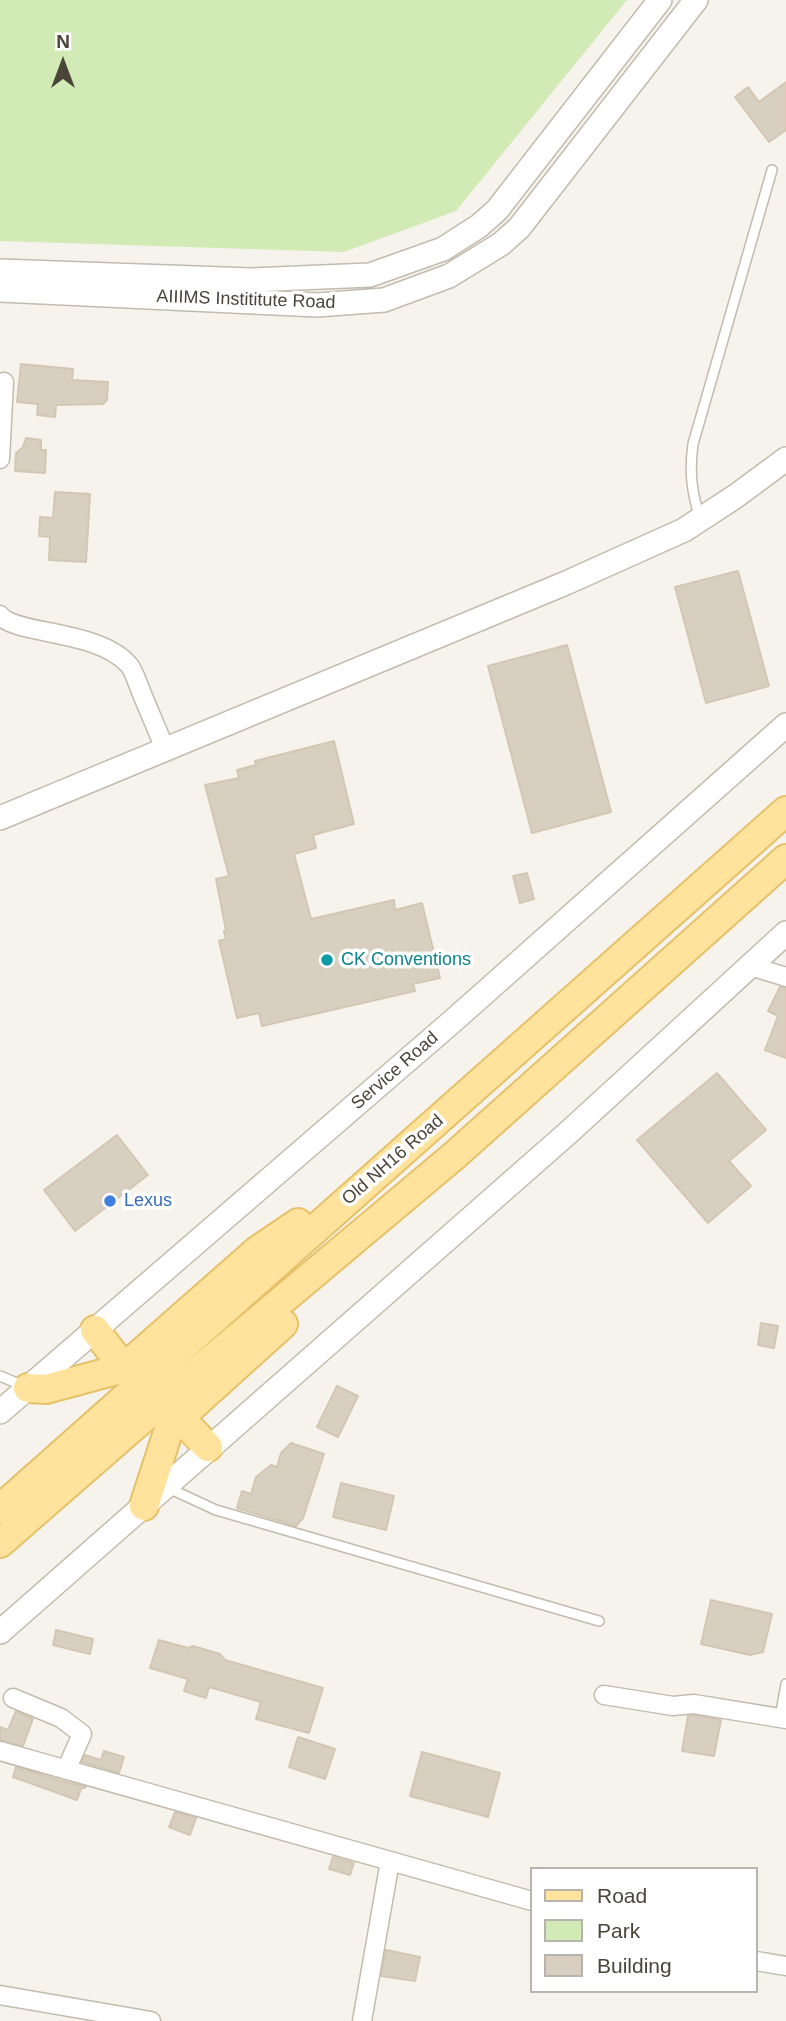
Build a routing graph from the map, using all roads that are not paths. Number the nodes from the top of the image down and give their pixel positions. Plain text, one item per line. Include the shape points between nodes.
1 (660, 0) edge
2 (696, 0) edge
3 (772, 170) dead end
4 (0, 271) edge
5 (0, 290) edge
6 (4, 382) dead end
7 (1, 422) edge
8 (0, 459) edge
9 (786, 459) edge
10 (700, 520) junction
11 (0, 615) edge
12 (786, 725) edge
13 (165, 749) junction
14 (786, 811) edge
15 (0, 818) edge
16 (786, 859) edge
17 (786, 933) edge
18 (750, 966) junction
19 (786, 977) edge
20 (399, 1155) junction
21 (455, 1155) junction
22 (95, 1330) junction
23 (124, 1368) junction
24 (0, 1376) edge
25 (28, 1388) junction
26 (0, 1412) edge
27 (179, 1417) junction
28 (208, 1447) junction
29 (166, 1487) junction
30 (144, 1506) junction
31 (0, 1508) edge
32 (0, 1544) edge
33 (599, 1621) dead end
34 (0, 1632) edge
35 (786, 1684) edge
36 (604, 1695) dead end
37 (12, 1698) dead end
38 (783, 1718) edge
39 (0, 1751) edge
40 (66, 1770) junction
41 (390, 1861) junction
42 (530, 1900) edge
43 (758, 1961) edge
44 (786, 1966) edge
45 (0, 1995) edge
46 (150, 2021) edge
47 (362, 2021) edge

1 - 4 street, AIIIMS Instititute Road via 497,209 443,249 370,275 251,280
2 - 5 street, AIIIMS Instititute Road via 519,228 449,276 384,300 317,305
3 - 10 lane via 693,444 691,489
6 - 7 street
7 - 8 street
9 - 10 street
10 - 13 street via 566,583
11 - 13 street via 3,620 89,640 114,652 130,666
12 - 22 street, Service Road
13 - 15 street
14 - 20 main road, Old NH16 Road
16 - 21 main road, Old NH16 Road
17 - 18 street
18 - 19 street
18 - 28 street via 569,1132
20 - 23 main road via 258,1250
20 - 31 main road, Old NH16 Road
21 - 27 main road via 312,1298
21 - 32 main road, Old NH16 Road
22 - 23 main road
22 - 25 street, Service Road
23 - 25 main road via 46,1389
24 - 25 lane
25 - 26 street, Service Road
27 - 28 main road
27 - 30 main road via 170,1426
28 - 29 street
29 - 30 street
29 - 33 lane via 216,1510
30 - 34 street
35 - 38 lane
36 - 38 street
37 - 40 street via 61,1718 82,1734
39 - 40 street
40 - 41 street
41 - 42 street
41 - 47 street
43 - 44 street
45 - 46 street

